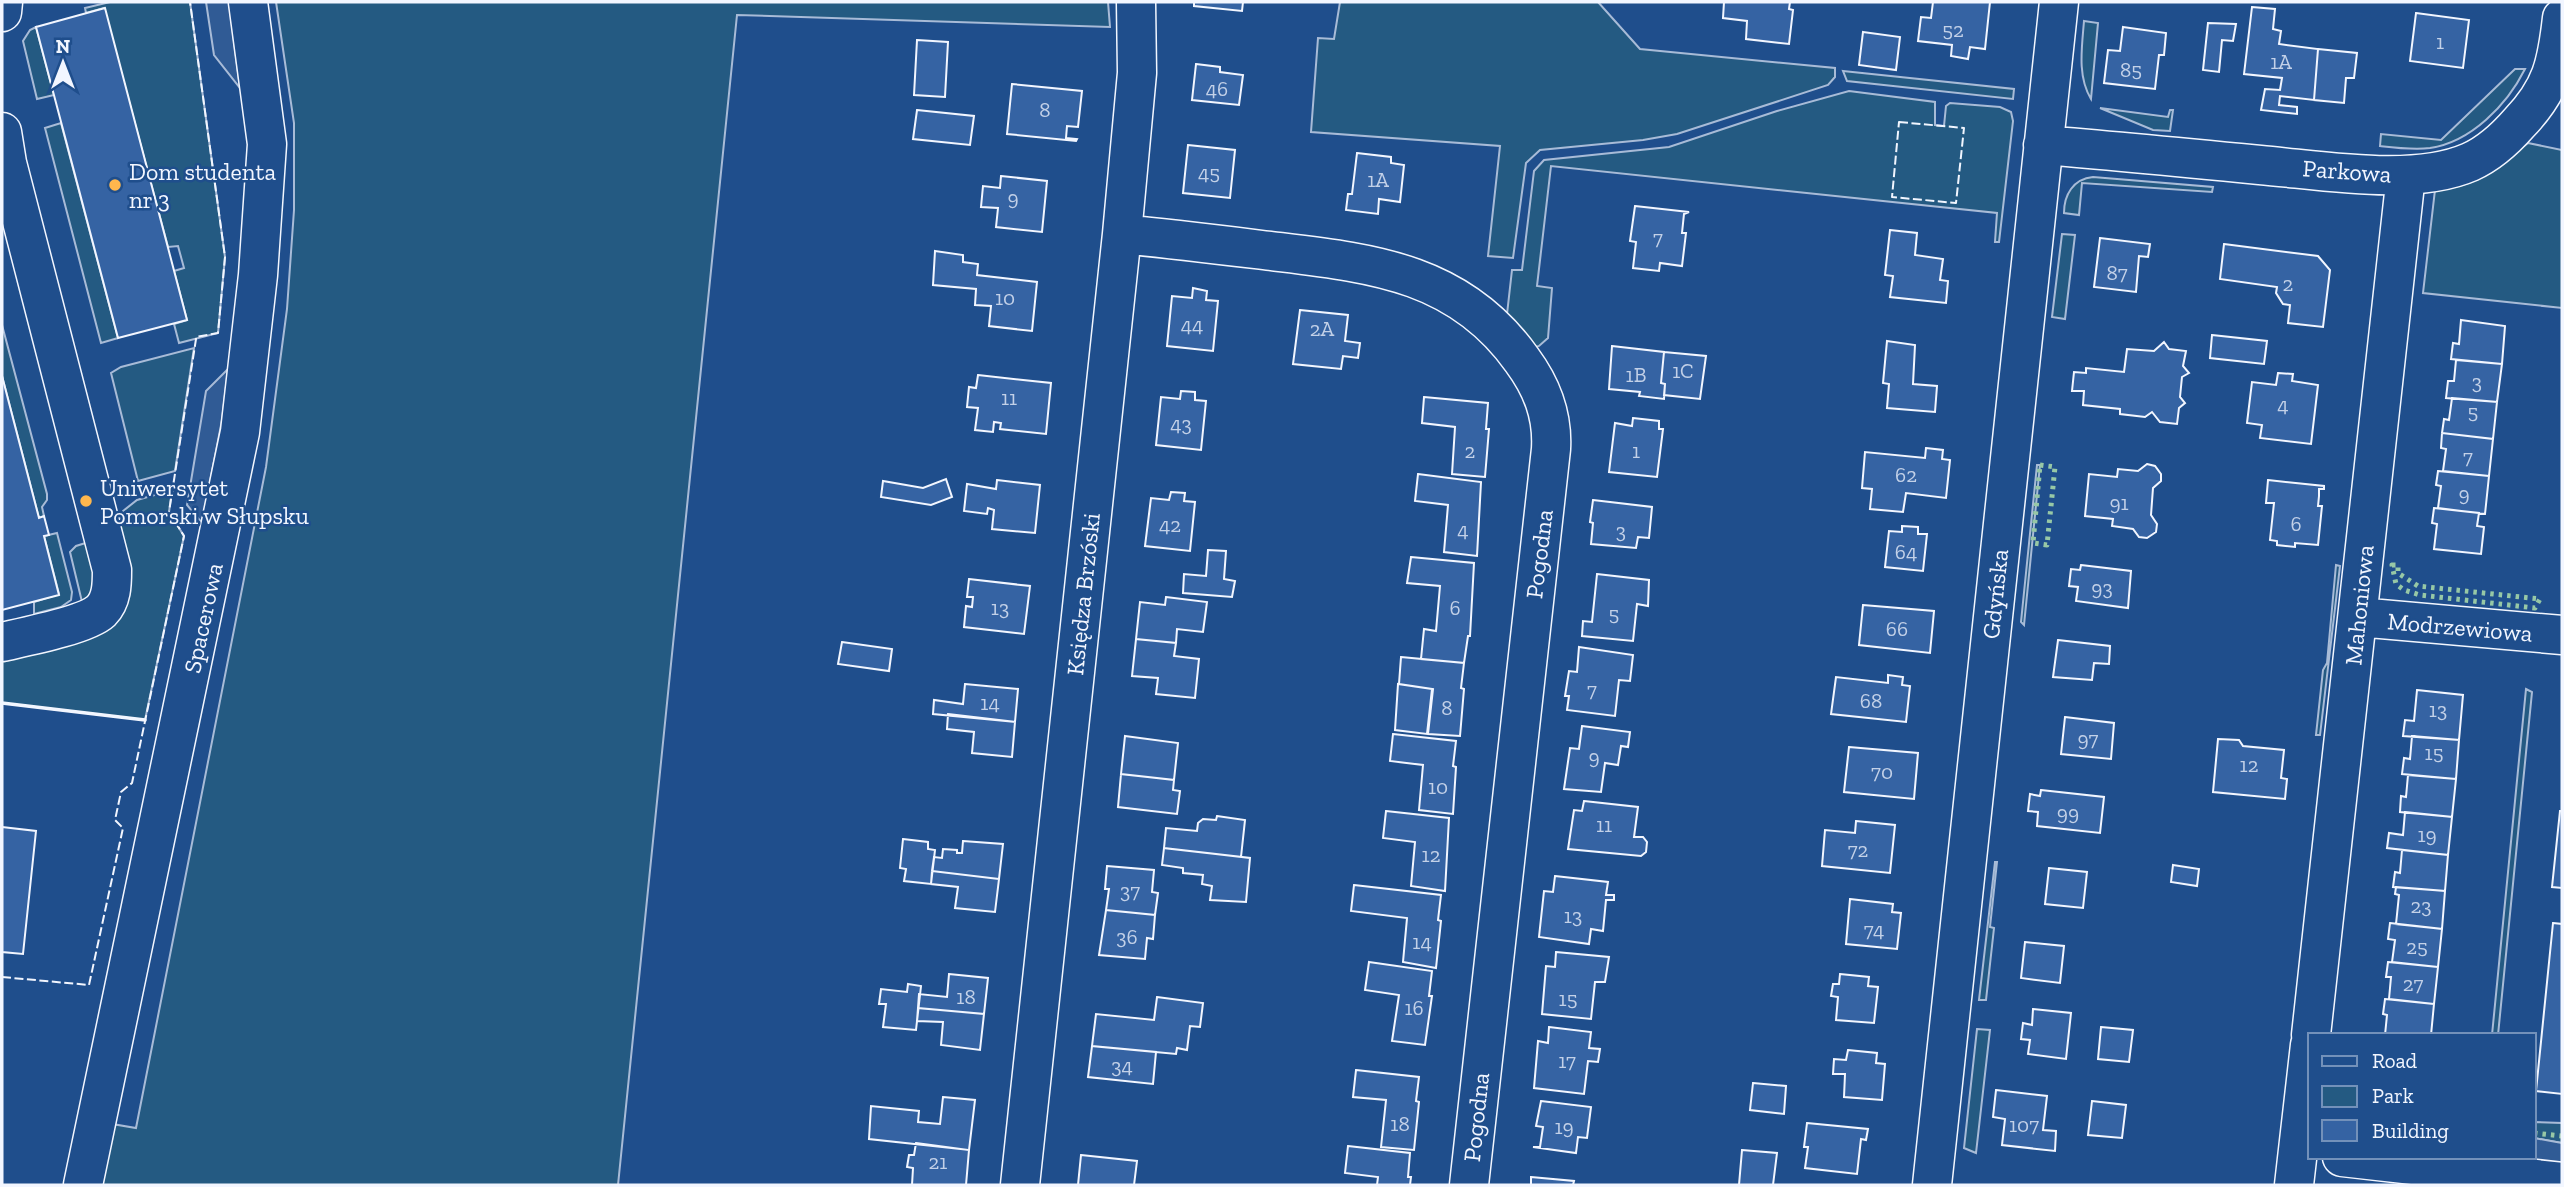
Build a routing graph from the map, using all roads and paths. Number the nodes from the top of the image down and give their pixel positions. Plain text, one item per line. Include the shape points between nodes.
1 (3, 2) edge
2 (248, 2) edge
3 (1136, 2) edge
4 (2059, 2) edge
5 (2, 12) edge
6 (2562, 18) edge
7 (2, 132) edge
8 (2043, 145) junction
9 (2406, 175) junction
10 (1122, 234) junction
11 (2358, 617) junction
12 (2562, 635) edge
13 (2, 642) edge
14 (2311, 1033) edge
15 (2308, 1071) edge
16 (2361, 1159) edge
17 (2301, 1164) edge
18 (2562, 1182) edge
19 (83, 1185) edge
20 (1020, 1185) edge
21 (1469, 1185) edge
22 (1932, 1185) edge

1 - 5 street
2 - 19 street, Spacerowa via 267,144 240,432
3 - 10 street, Księdza Brzóski via 1137,73
4 - 8 street, Gdyńska
6 - 9 street, Parkowa via 2554,71 2541,97 2509,134 2470,162
7 - 13 street via 6,163 113,570 113,585 101,611 87,620
8 - 9 street, Parkowa
8 - 22 street, Gdyńska
9 - 11 street, Mahoniowa
10 - 20 street, Księdza Brzóski
10 - 21 street, Pogodna via 1349,261 1403,273 1447,293 1492,326 1510,343 1546,401 1551,449
11 - 12 street, Modrzewiowa
11 - 14 street, Mahoniowa
15 - 17 street
16 - 18 street

